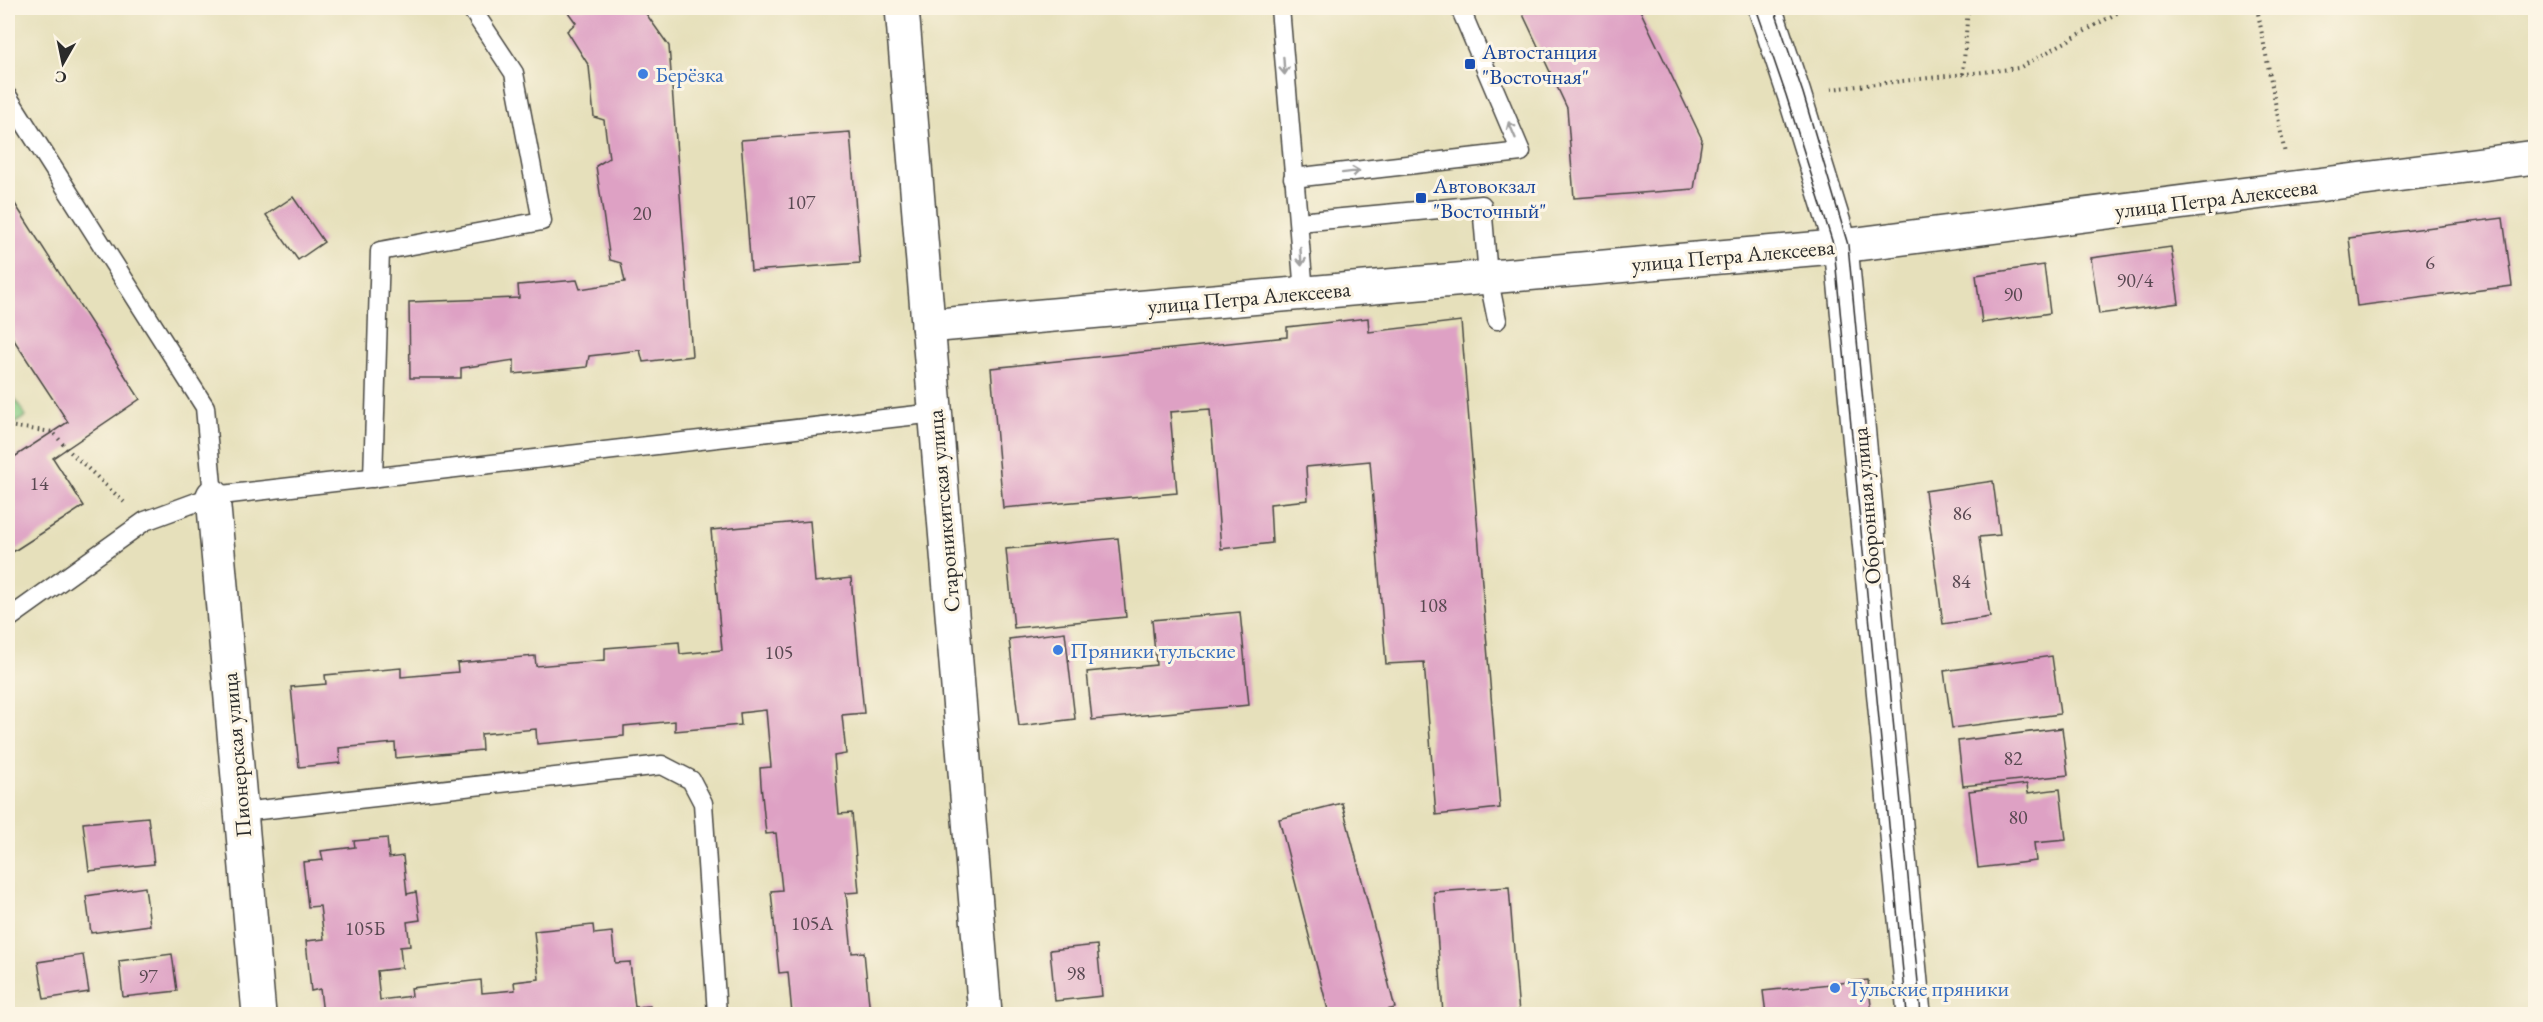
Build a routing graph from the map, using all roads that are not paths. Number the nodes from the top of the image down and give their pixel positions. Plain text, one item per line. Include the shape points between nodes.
1 (471, 8) edge
2 (1280, 8) edge
3 (1460, 8) edge
4 (1764, 8) edge
5 (906, 11) edge
6 (8, 97) edge
7 (2535, 157) edge
8 (1293, 178) junction
9 (1299, 222) junction
10 (1841, 246) junction
11 (1488, 276) junction
12 (1304, 292) junction
13 (1497, 320) dead end
14 (928, 326) junction
15 (935, 413) junction
16 (372, 478) junction
17 (213, 496) junction
18 (8, 619) edge
19 (241, 812) junction
20 (259, 1014) edge
21 (717, 1014) edge
22 (985, 1014) edge
23 (1914, 1014) edge

1 - 16 lane via 514,73 542,221 380,251
2 -> 8 lane
8 -> 3 lane via 1521,152
4 - 10 street, Оборонная улица
5 - 14 street, Староникитская улица
6 - 17 lane via 204,407
7 - 10 street, улица Петра Алексеева
8 - 9 lane
9 - 11 lane via 1482,205
9 -> 12 lane
10 - 11 street, улица Петра Алексеева
10 - 23 street, Оборонная улица
11 - 12 street, улица Петра Алексеева
11 - 13 lane
12 - 14 street, улица Петра Алексеева
14 - 15 street, Староникитская улица
15 - 16 lane
15 - 22 street, Староникитская улица
16 - 17 lane
17 - 18 lane via 145,521
17 - 19 street, Пионерская улица
19 - 20 street, Пионерская улица
19 - 21 lane via 662,765 691,780 703,803

